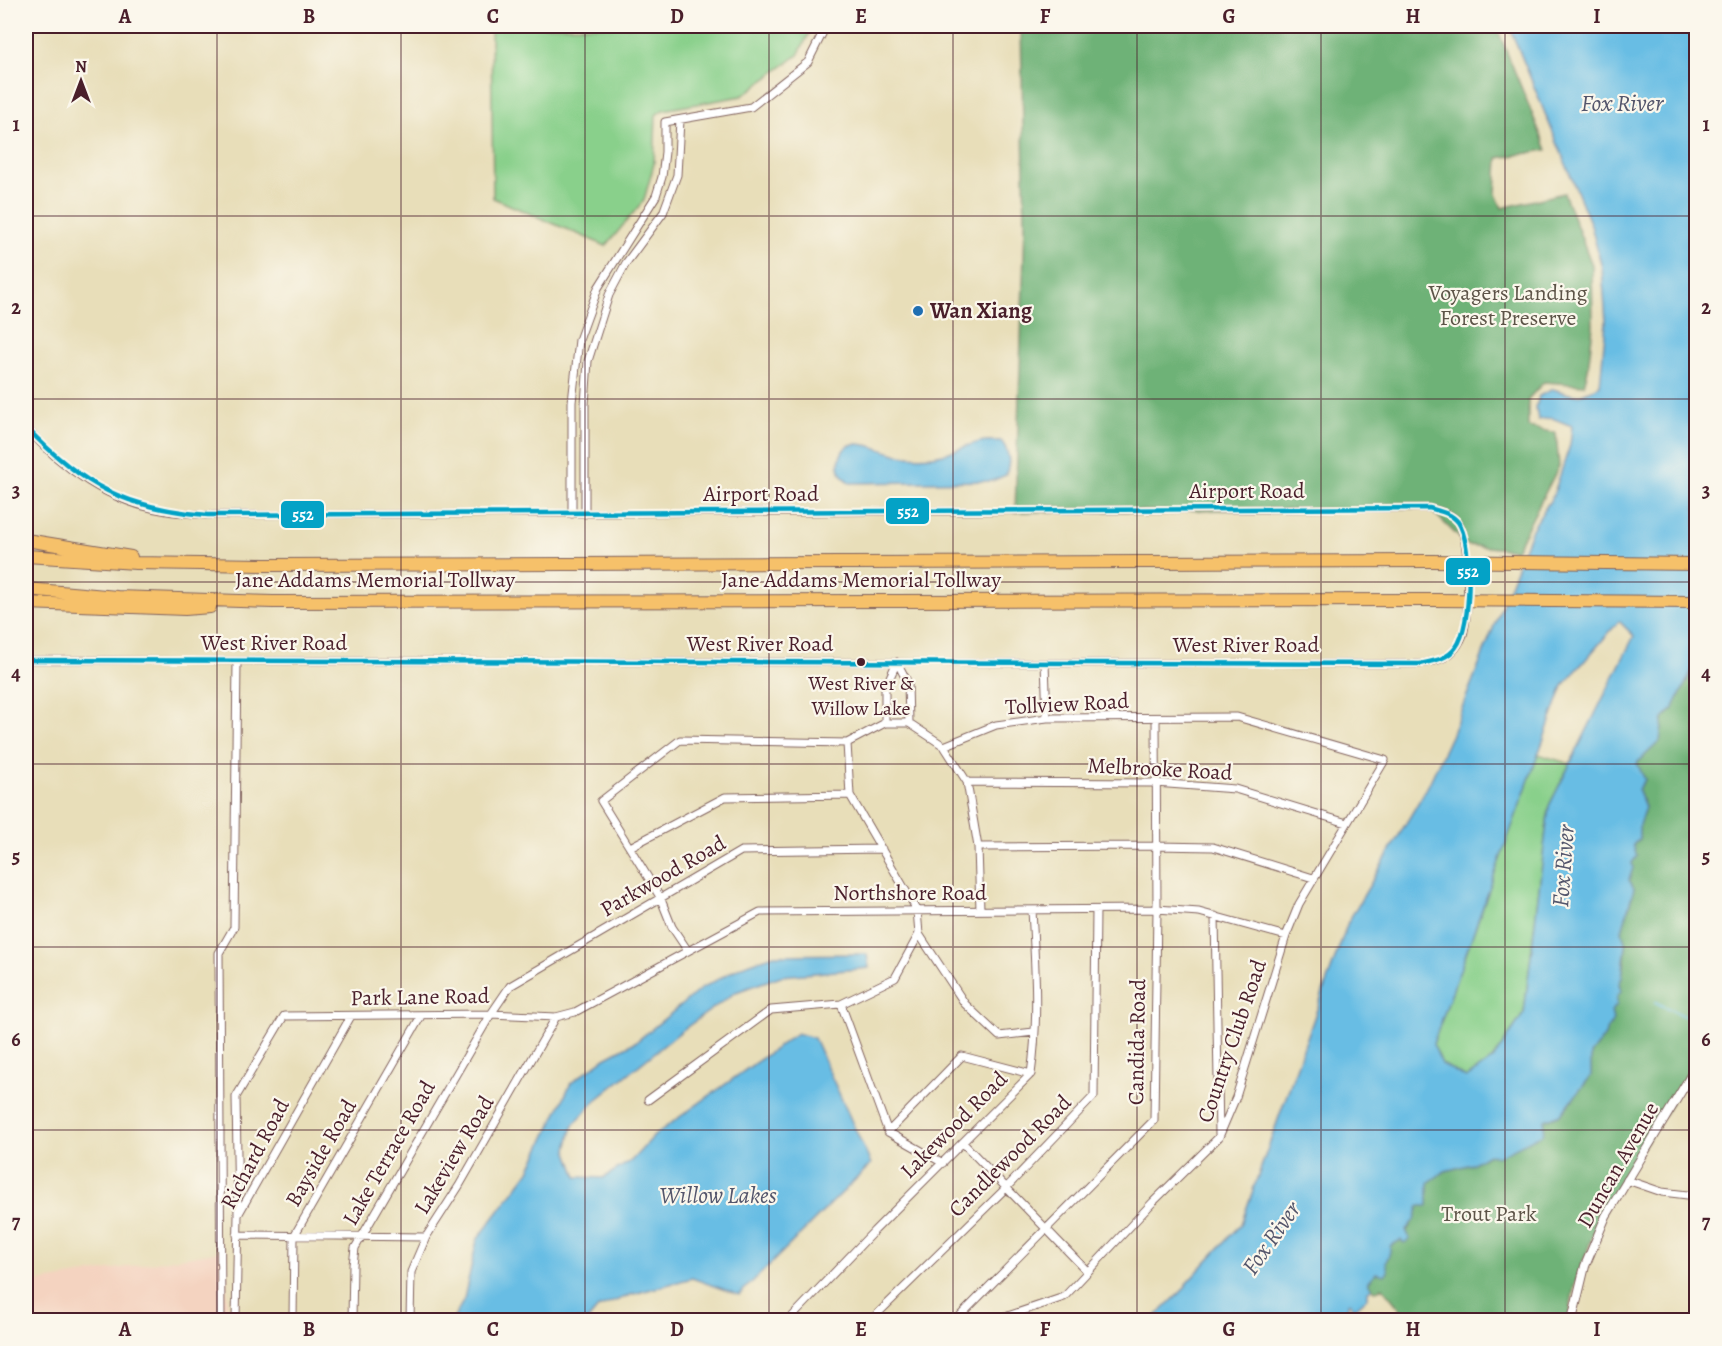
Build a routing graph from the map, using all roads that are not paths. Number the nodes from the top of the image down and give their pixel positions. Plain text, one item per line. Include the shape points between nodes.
1 (826, 26) edge
2 (680, 120) junction
3 (593, 299) junction
4 (605, 304) junction
5 (26, 427) edge
6 (572, 514) junction
7 (585, 514) junction
8 (26, 540) edge
9 (26, 556) edge
10 (155, 563) junction
11 (1696, 564) edge
12 (1467, 581) joint
13 (26, 589) edge
14 (273, 602) junction
15 (1696, 602) edge
16 (26, 603) edge
17 (26, 660) edge
18 (237, 661) junction
19 (897, 662) junction
20 (1045, 663) junction
21 (1047, 718) junction
22 (1156, 718) junction
23 (885, 723) junction
24 (909, 723) junction
25 (847, 743) junction
26 (944, 746) junction
27 (1385, 760) joint
28 (967, 782) junction
29 (1155, 783) junction
30 (849, 795) junction
31 (1347, 823) junction
32 (1156, 846) junction
33 (630, 847) junction
34 (978, 847) junction
35 (882, 849) junction
36 (1313, 878) junction
37 (660, 897) junction
38 (1157, 909) junction
39 (917, 910) junction
40 (980, 910) junction
41 (1032, 910) junction
42 (1096, 910) junction
43 (1215, 916) junction
44 (919, 934) junction
45 (1286, 936) junction
46 (688, 951) junction
47 (841, 1004) junction
48 (490, 1014) junction
49 (351, 1016) junction
50 (421, 1016) junction
51 (556, 1017) junction
52 (1034, 1032) junction
53 (1696, 1067) edge
54 (1031, 1074) junction
55 (648, 1100) dead end
56 (888, 1132) junction
57 (1219, 1137) junction
58 (963, 1143) junction
59 (943, 1163) junction
60 (1627, 1180) junction
61 (1006, 1188) junction
62 (1696, 1196) edge
63 (238, 1215) junction
64 (1046, 1230) junction
65 (237, 1235) junction
66 (294, 1236) junction
67 (361, 1237) junction
68 (426, 1238) junction
69 (1087, 1271) junction
70 (221, 1320) edge
71 (236, 1320) edge
72 (293, 1320) edge
73 (352, 1320) edge
74 (410, 1320) edge
75 (692, 1320) edge
76 (706, 1320) edge
77 (789, 1320) edge
78 (871, 1320) edge
79 (956, 1320) edge
80 (996, 1320) edge
81 (1572, 1320) edge

1 - 2 street via 808,62 751,107
2 - 3 street via 665,122 662,177 656,196
2 - 4 street via 677,175 663,213 627,263
3 - 4 street
3 - 6 street via 579,340 574,373
4 - 7 street via 588,361
5 - 6 street, Airport Road via 88,482 165,511 208,515
6 - 7 street, Airport Road
7 - 12 street, Airport Road via 1429,508 1445,512 1464,532
8 - 10 highway
9 - 10 highway, Jane Addams Memorial Tollway
10 - 11 highway, Jane Addams Memorial Tollway, bridge
12 - 20 street, West River Road via 1462,638 1452,653 1420,664
13 - 14 highway, Jane Addams Memorial Tollway via 117,597
14 - 15 highway, Jane Addams Memorial Tollway, bridge
14 - 16 highway via 185,609
17 - 18 street, West River Road
18 - 19 street, West River Road
18 - 70 street via 234,927 219,953
19 - 20 street, West River Road
19 - 23 street via 885,688
19 - 24 street via 908,683
20 - 21 street
21 - 22 street, Tollview Road
21 - 26 street, Tollview Road via 996,726
22 - 27 street, Tollview Road via 1237,717
22 - 29 street, Candida Road
23 - 24 street
23 - 25 street
24 - 26 street
25 - 30 street
25 - 33 street via 680,740 602,801
26 - 28 street
27 - 31 street, Country Club Road
28 - 29 street, Melbrooke Road
28 - 34 street
29 - 31 street, Melbrooke Road via 1235,789
29 - 32 street, Candida Road
30 - 33 street via 726,797
30 - 35 street
31 - 36 street, Country Club Road
32 - 34 street
32 - 36 street via 1213,847
32 - 38 street, Candida Road
33 - 37 street
34 - 40 street
35 - 37 street, Parkwood Road via 741,851
35 - 39 street
36 - 45 street, Country Club Road
37 - 46 street via 672,927
37 - 48 street, Parkwood Road via 510,986
38 - 42 street, Northshore Road
38 - 43 street, Northshore Road
38 - 64 street, Candida Road via 1155,1120
39 - 40 street, Northshore Road
39 - 44 street
39 - 46 street, Northshore Road via 760,912
40 - 41 street, Northshore Road
41 - 42 street, Northshore Road
41 - 52 street, Lakewood Road
42 - 61 street, Candlewood Road via 1094,1096
43 - 45 street, Northshore Road
43 - 57 street
44 - 47 street via 895,978
44 - 52 street via 965,1004 999,1036
45 - 57 street, Country Club Road via 1236,1097
46 - 51 street, Northshore Road via 575,1012
47 - 55 street via 771,1010
47 - 56 street
48 - 50 street, Park Lane Road
48 - 51 street, Park Lane Road
48 - 67 street, Lake Terrace Road
49 - 50 street, Park Lane Road
49 - 63 street, Richard Road
49 - 63 street, Park Lane Road via 284,1016 236,1097
50 - 66 street, Bayside Road
51 - 68 street, Lakeview Road
52 - 54 street, Lakewood Road
53 - 60 street, Duncan Avenue
54 - 56 street via 962,1056
54 - 58 street, Lakewood Road
56 - 59 street
57 - 69 street, Country Club Road
58 - 59 street, Lakewood Road
58 - 61 street
59 - 77 street, Lakewood Road
60 - 62 street
60 - 81 street, Duncan Avenue via 1591,1248
61 - 64 street
61 - 78 street, Candlewood Road
63 - 65 street, Richard Road
64 - 69 street
64 - 79 street, Candida Road
65 - 66 street
65 - 71 street, Richard Road
66 - 67 street
66 - 72 street, Bayside Road
67 - 68 street
67 - 73 street, Lake Terrace Road via 352,1265
68 - 74 street, Lakeview Road via 411,1272
69 - 80 street, Country Club Road via 1064,1297
75 - 76 street

